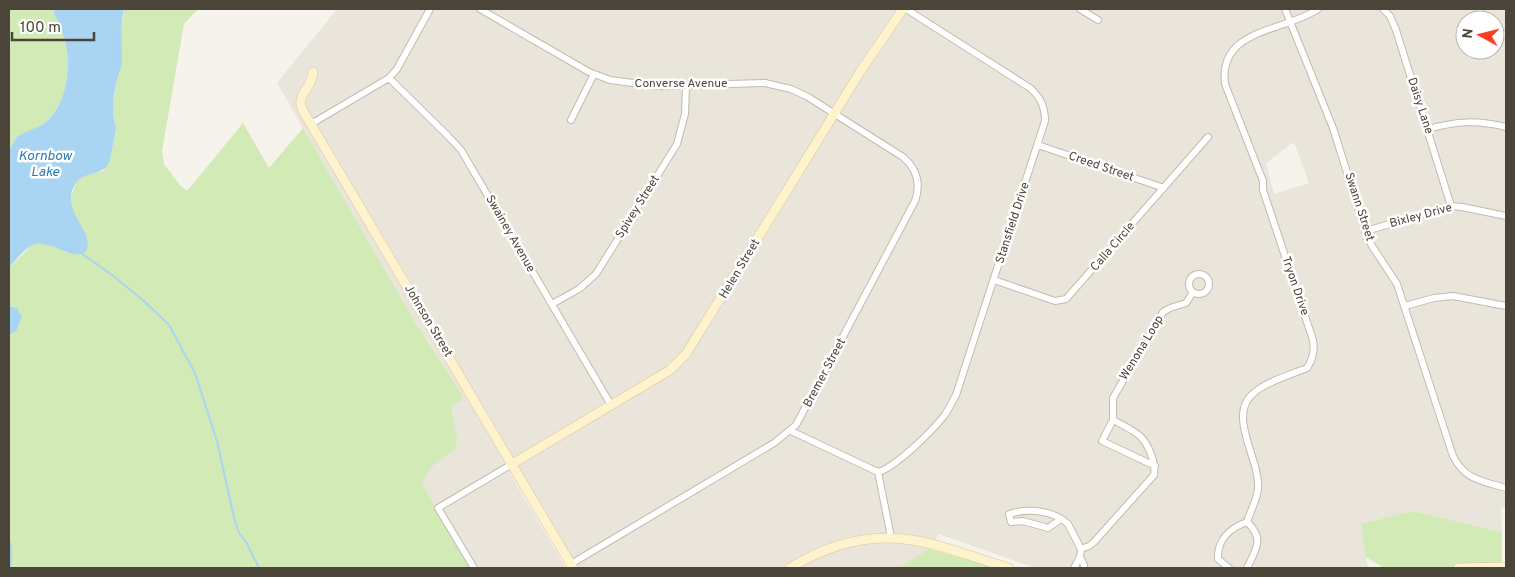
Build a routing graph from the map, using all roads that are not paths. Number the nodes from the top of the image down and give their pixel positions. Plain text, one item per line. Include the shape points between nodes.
1 (430, 9) edge
2 (480, 9) edge
3 (904, 9) edge
4 (1080, 9) edge
5 (1284, 9) edge
6 (1318, 9) edge
7 (1383, 9) edge
8 (1098, 20) dead end
9 (1289, 22) junction
10 (313, 72) dead end
11 (594, 74) junction
12 (389, 78) junction
13 (686, 86) junction
14 (834, 114) junction
15 (571, 120) dead end
16 (311, 124) junction
17 (1506, 126) edge
18 (1428, 129) junction
19 (1208, 137) dead end
20 (1038, 145) junction
21 (1164, 188) junction
22 (1451, 206) junction
23 (1506, 216) edge
24 (1366, 231) junction
25 (994, 280) junction
26 (1193, 292) dead end
27 (552, 304) junction
28 (1404, 306) junction
29 (1506, 306) edge
30 (611, 405) junction
31 (1113, 420) junction
32 (791, 431) junction
33 (512, 464) junction
34 (1155, 466) junction
35 (878, 472) junction
36 (1506, 488) edge
37 (1061, 519) junction
38 (1246, 522) junction
39 (890, 537) junction
40 (1081, 549) junction
41 (1080, 557) junction
42 (572, 566) edge
43 (1506, 566) edge
44 (474, 568) edge
45 (790, 568) edge
46 (1008, 568) edge
47 (1074, 568) edge
48 (1084, 568) edge
49 (1229, 568) edge
50 (1247, 568) edge
51 (1458, 568) edge

1 - 12 street
2 - 11 street, Converse Avenue
3 - 14 street, Helen Street
3 - 20 street, Stansfield Drive via 1036,93 1045,113
4 - 8 street
5 - 9 street, Swann Street
6 - 9 street, Tryon Drive
7 - 18 street, Daisy Lane via 1396,30
9 - 24 street, Swann Street via 1332,128
9 - 38 street, Tryon Drive via 1245,39 1234,49 1224,69 1225,84 1264,181 1263,190 1314,345 1313,357 1307,368 1256,390 1247,400 1242,425 1255,463 1258,491
10 - 16 street, Johnson Street via 311,83 300,100
11 - 13 street, Converse Avenue via 642,85
11 - 15 street
12 - 16 street
12 - 27 street, Swainey Avenue via 461,150
13 - 14 street, Converse Avenue via 769,84 801,94
13 - 27 street, Spivey Street via 685,114 677,144 596,274 585,285
14 - 30 street, Helen Street via 690,350 670,370
14 - 32 street, Bremer Street via 909,162 918,183 917,194 801,419
16 - 33 street, Johnson Street
17 - 18 street via 1474,121
18 - 22 street, Daisy Lane
19 - 21 street, Calla Circle
20 - 21 street, Creed Street
20 - 25 street, Stansfield Drive
21 - 25 street, Calla Circle via 1066,299 1055,301
22 - 23 street, Bixley Drive
22 - 24 street, Bixley Drive
24 - 28 street, Swann Street via 1372,246 1394,277
25 - 35 street, Stansfield Drive via 951,405 938,424 890,467
26 - 31 street, Wenona Loop via 1186,303 1164,312 1113,398
27 - 30 street, Swainey Avenue
28 - 29 street via 1453,296
28 - 36 street, Swann Street via 1456,462 1472,478
30 - 33 street, Helen Street
31 - 34 street via 1140,436
31 - 34 street via 1102,441
32 - 35 street
32 - 42 street, Bremer Street
33 - 42 street, Johnson Street
33 - 44 street via 438,508
34 - 40 street via 1153,478 1094,542
35 - 39 street
37 - 37 street via 1023,510 1009,514 1011,522 1023,521 1048,528
37 - 40 street via 1068,524
38 - 49 street via 1227,533 1218,551 1218,559
38 - 50 street via 1257,534 1258,543
39 - 45 street via 842,544
39 - 46 street via 928,543
40 - 41 street
41 - 47 street
41 - 48 street
43 - 51 street

